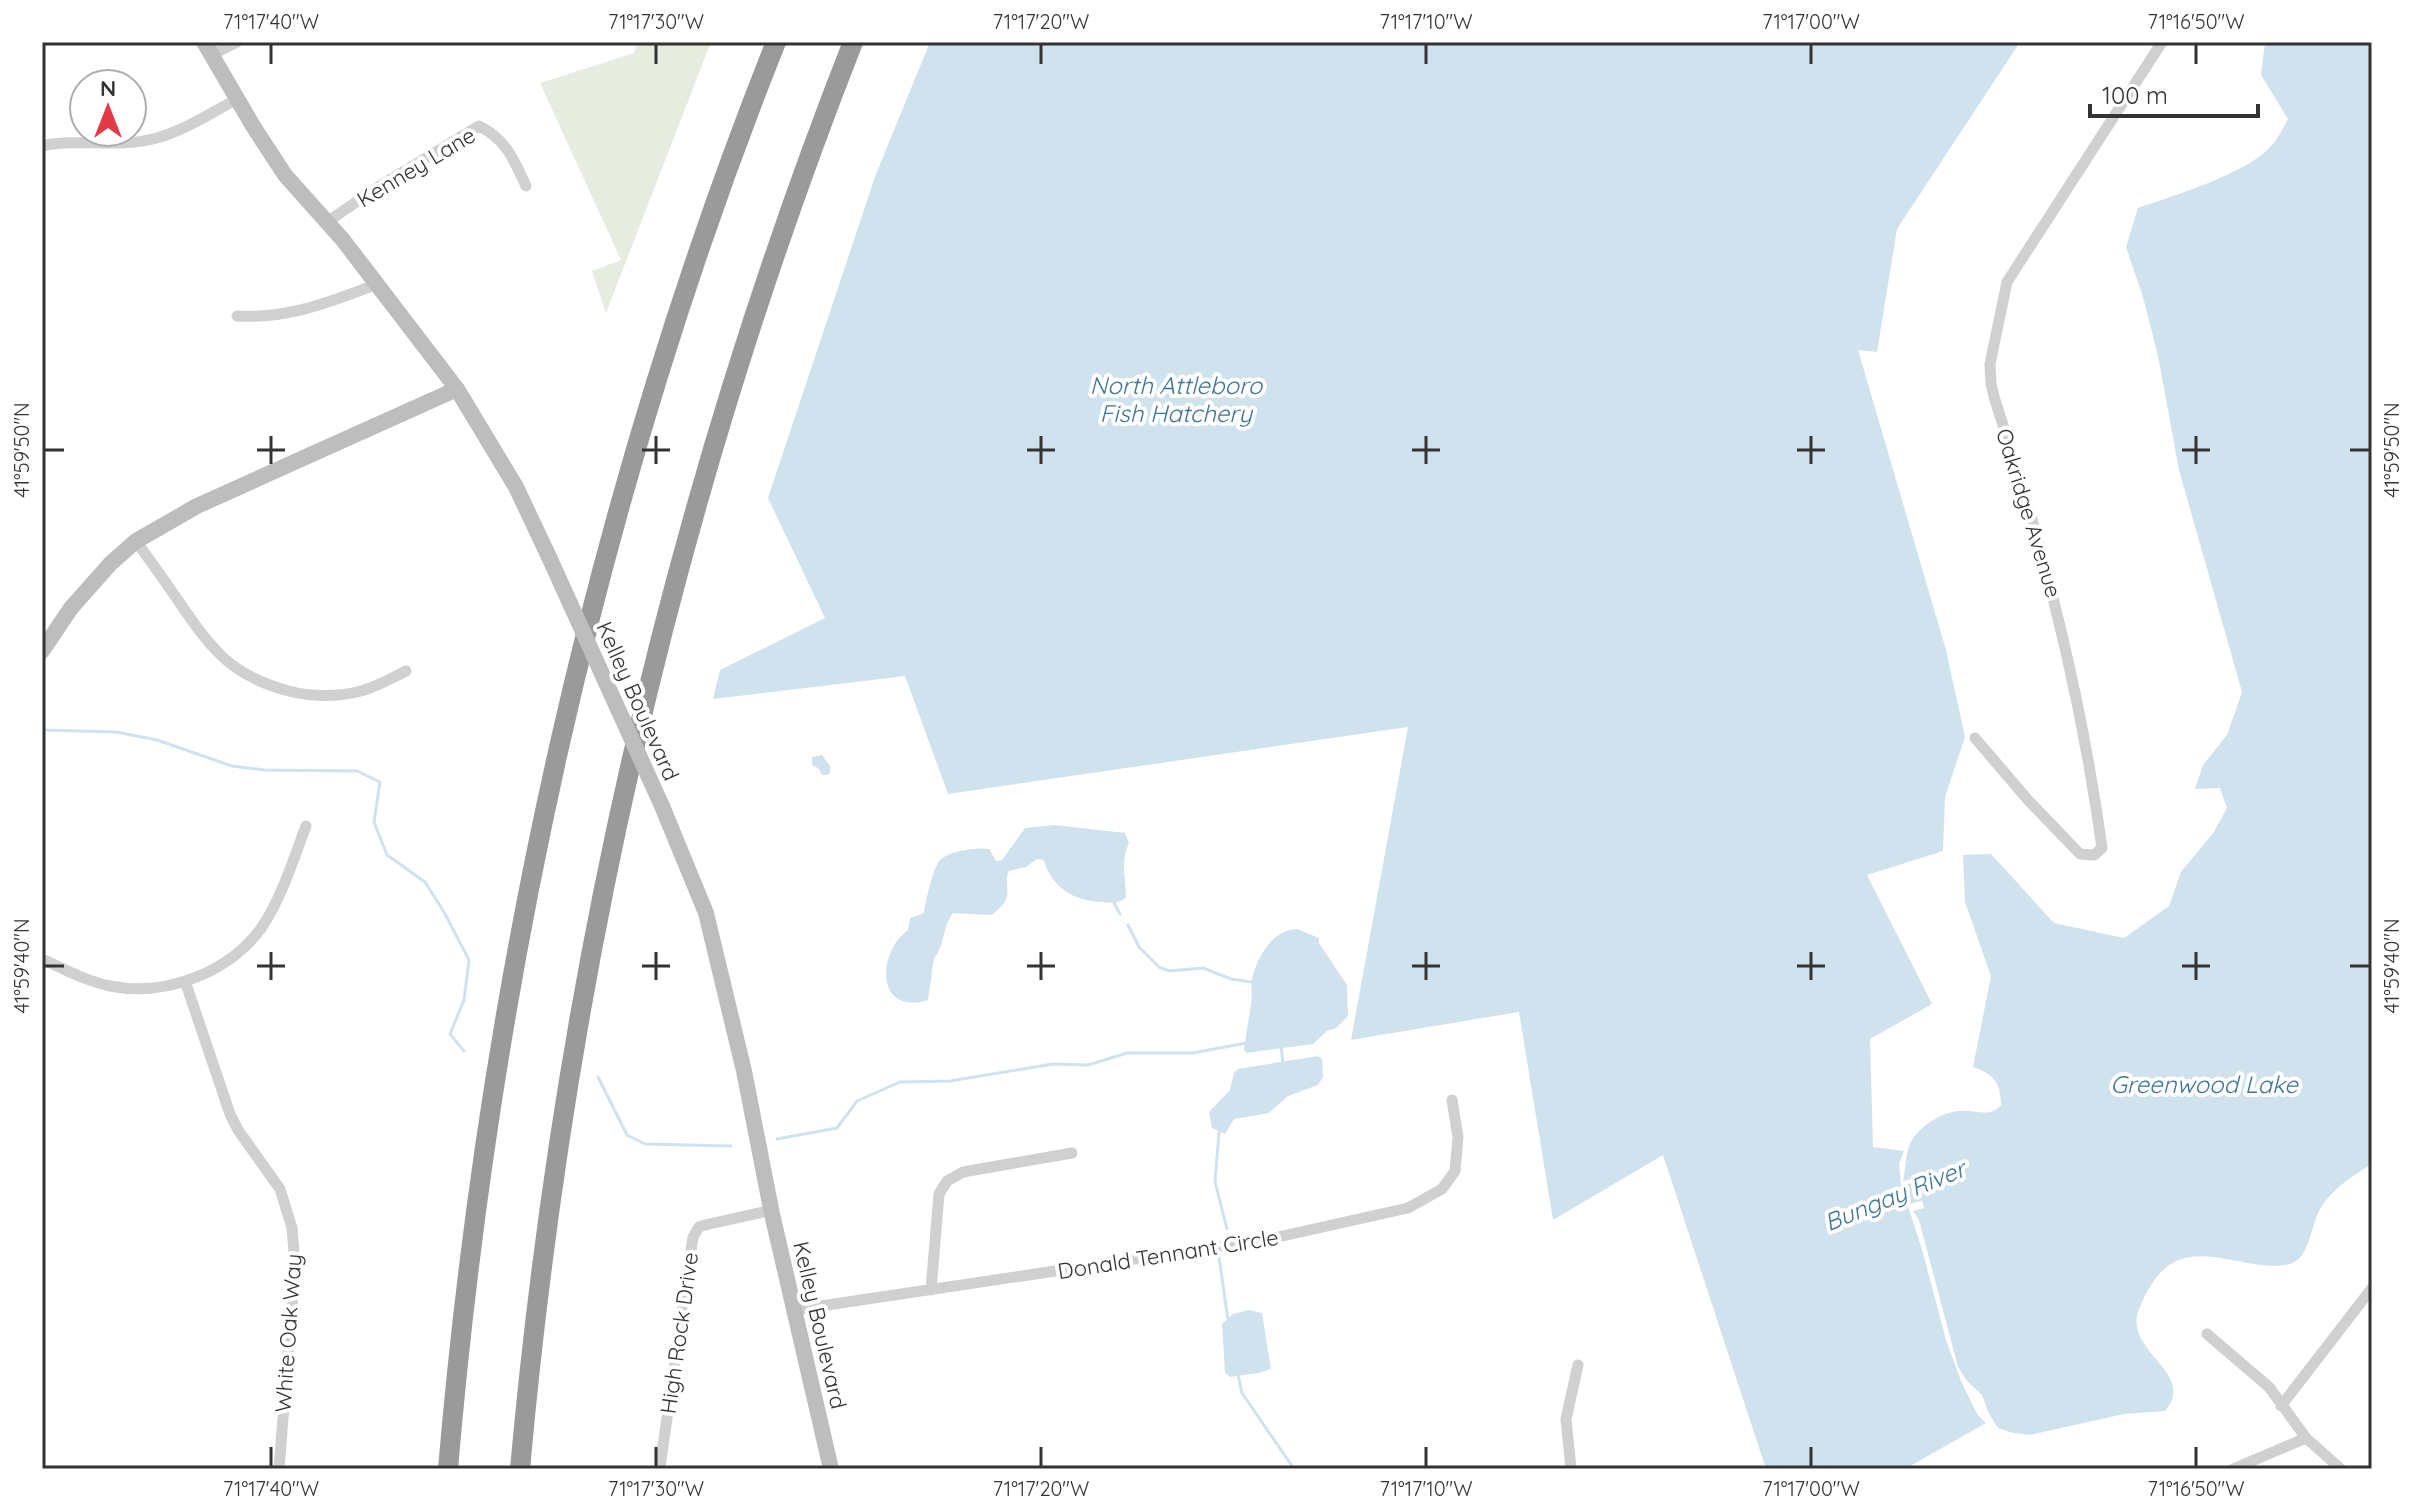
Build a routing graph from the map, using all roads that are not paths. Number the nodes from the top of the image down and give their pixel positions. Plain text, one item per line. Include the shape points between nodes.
1 (237, 42) edge
2 (774, 42) edge
3 (853, 42) edge
4 (2162, 42) edge
5 (208, 48) edge
6 (237, 99) junction
7 (42, 146) edge
8 (526, 186) dead end
9 (327, 222) junction
10 (377, 284) junction
11 (237, 316) dead end
12 (457, 389) junction
13 (136, 541) junction
14 (42, 651) edge
15 (406, 671) dead end
16 (1975, 738) dead end
17 (306, 826) dead end
18 (42, 959) edge
19 (185, 981) junction
20 (1452, 1100) dead end
21 (1072, 1153) dead end
22 (772, 1210) junction
23 (2372, 1288) edge
24 (931, 1290) junction
25 (794, 1310) junction
26 (2207, 1334) dead end
27 (1578, 1365) dead end
28 (2281, 1406) junction
29 (2306, 1438) junction
30 (660, 1467) dead end
31 (279, 1469) edge
32 (448, 1469) edge
33 (520, 1469) edge
34 (831, 1469) edge
35 (1571, 1469) edge
36 (2233, 1469) edge
37 (2341, 1469) edge

1 - 5 street
2 - 32 highway via 643,432 551,787 491,1106
3 - 33 highway via 786,219 727,399 629,761 563,1109
4 - 16 street, Oakridge Avenue via 2007,282 1990,364 1995,400 2062,626 2102,848 2094,855 2080,854
5 - 6 main road, Kelley Boulevard
6 - 7 street via 151,140
6 - 9 main road, Kelley Boulevard via 285,175
8 - 9 street, Kenney Lane via 510,150 479,126
9 - 10 main road, Kelley Boulevard
10 - 11 street via 289,314
10 - 12 main road, Kelley Boulevard
12 - 13 main road via 197,506
12 - 22 main road, Kelley Boulevard, bridge via 516,487 706,913
13 - 14 main road via 71,608
13 - 15 street via 196,628 230,665 249,676 301,695 332,695 362,691
17 - 19 street via 260,929 222,964
18 - 19 street via 121,988
19 - 31 street, White Oak Way via 230,1114 280,1189 292,1228 295,1265
20 - 24 street, Donald Tennant Circle via 1458,1137 1455,1171 1433,1197 1408,1208 1269,1239
21 - 24 street via 963,1172 947,1181 937,1202
22 - 25 main road, Kelley Boulevard
22 - 30 street, High Rock Drive via 699,1227 693,1237
23 - 28 street
24 - 25 street, Donald Tennant Circle
25 - 34 main road, Kelley Boulevard
26 - 28 street via 2269,1387
27 - 35 street via 1566,1419
28 - 29 street
29 - 36 street
29 - 37 street

